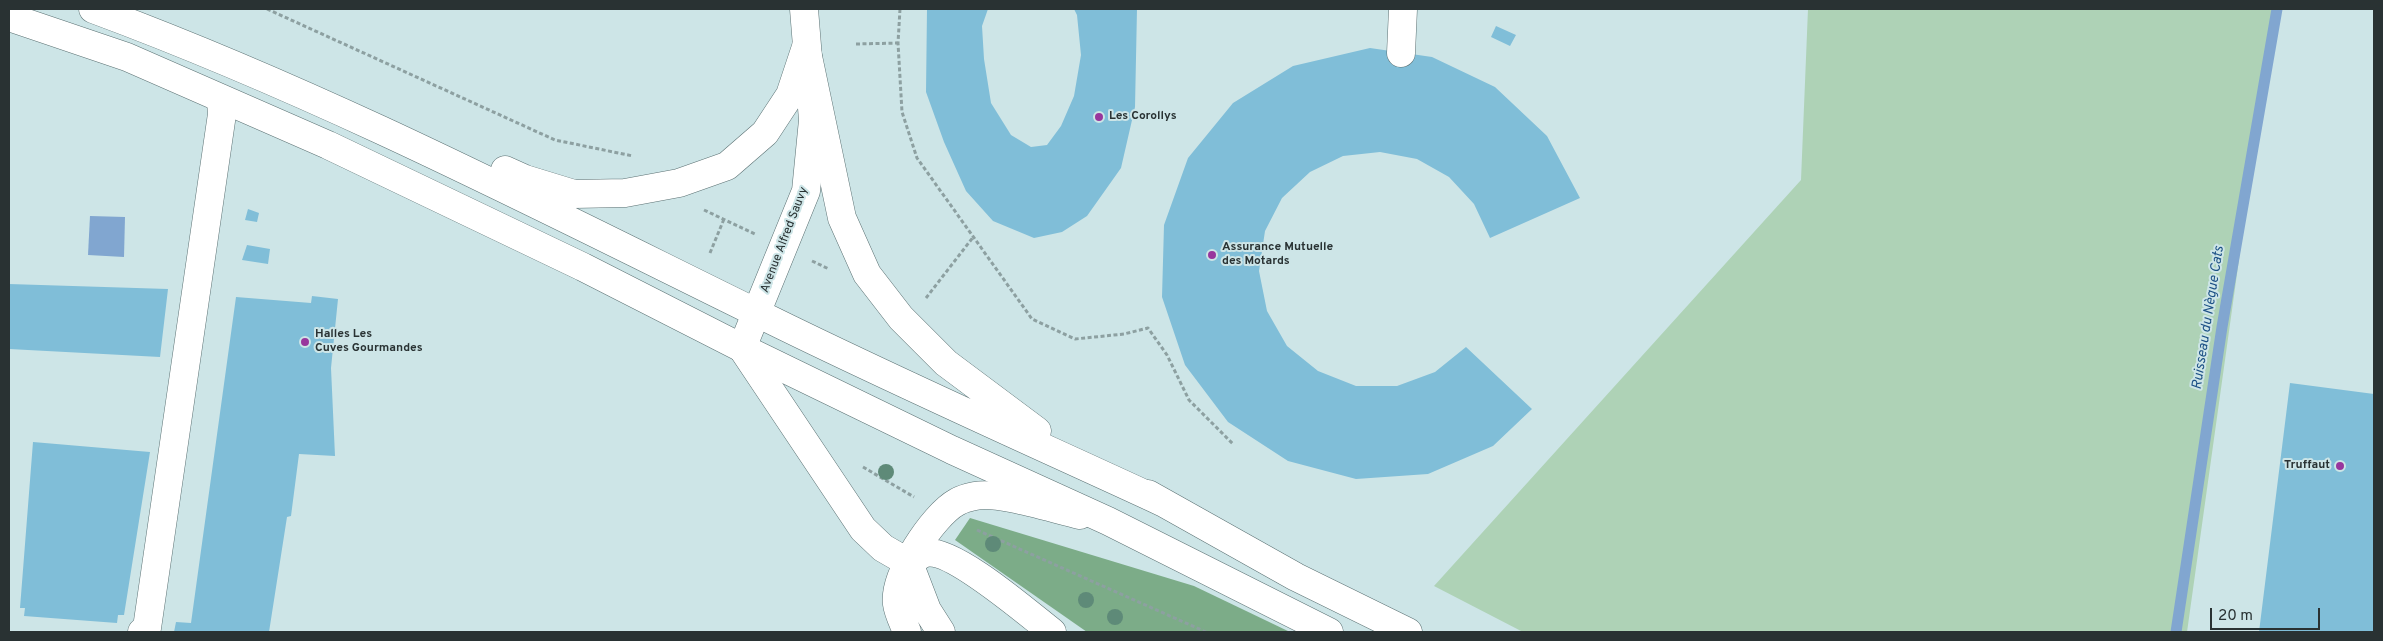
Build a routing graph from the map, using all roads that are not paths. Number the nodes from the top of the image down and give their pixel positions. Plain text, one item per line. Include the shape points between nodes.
1 (93, 9) edge
2 (804, 9) edge
3 (1403, 9) edge
4 (9, 18) edge
5 (806, 47) junction
6 (1401, 53) dead end
7 (223, 60) junction
8 (221, 100) junction
9 (749, 331) junction
10 (1164, 503) junction
11 (1108, 521) junction
12 (909, 564) junction
13 (142, 632) edge
14 (907, 632) edge
15 (941, 632) edge
16 (1052, 632) edge
17 (1329, 632) edge
18 (1408, 632) edge

1 - 7 main road
2 - 5 main road, Avenue Alfred Sauvy
3 - 6 main road
4 - 8 main road via 127,57
5 - 7 main road via 790,94 765,133 727,166 679,183 625,194 574,194 525,179 293,78
5 - 9 main road, Avenue Alfred Sauvy via 813,120 806,191
5 - 10 main road via 842,218 867,274 901,318 946,363 1025,424
7 - 9 main road via 469,171 698,284
8 - 9 main road via 328,145 363,144
8 - 13 main road via 221,124 147,628
9 - 10 main road via 852,360
9 - 11 main road via 952,450
9 - 12 main road via 824,474 863,529 882,548
10 - 18 main road via 1296,577
11 - 12 main road via 999,496 969,498 957,502 942,514 924,536
11 - 17 main road
12 - 14 main road via 899,582 897,604
12 - 15 main road via 926,610
12 - 16 main road via 925,553 949,559 975,573

